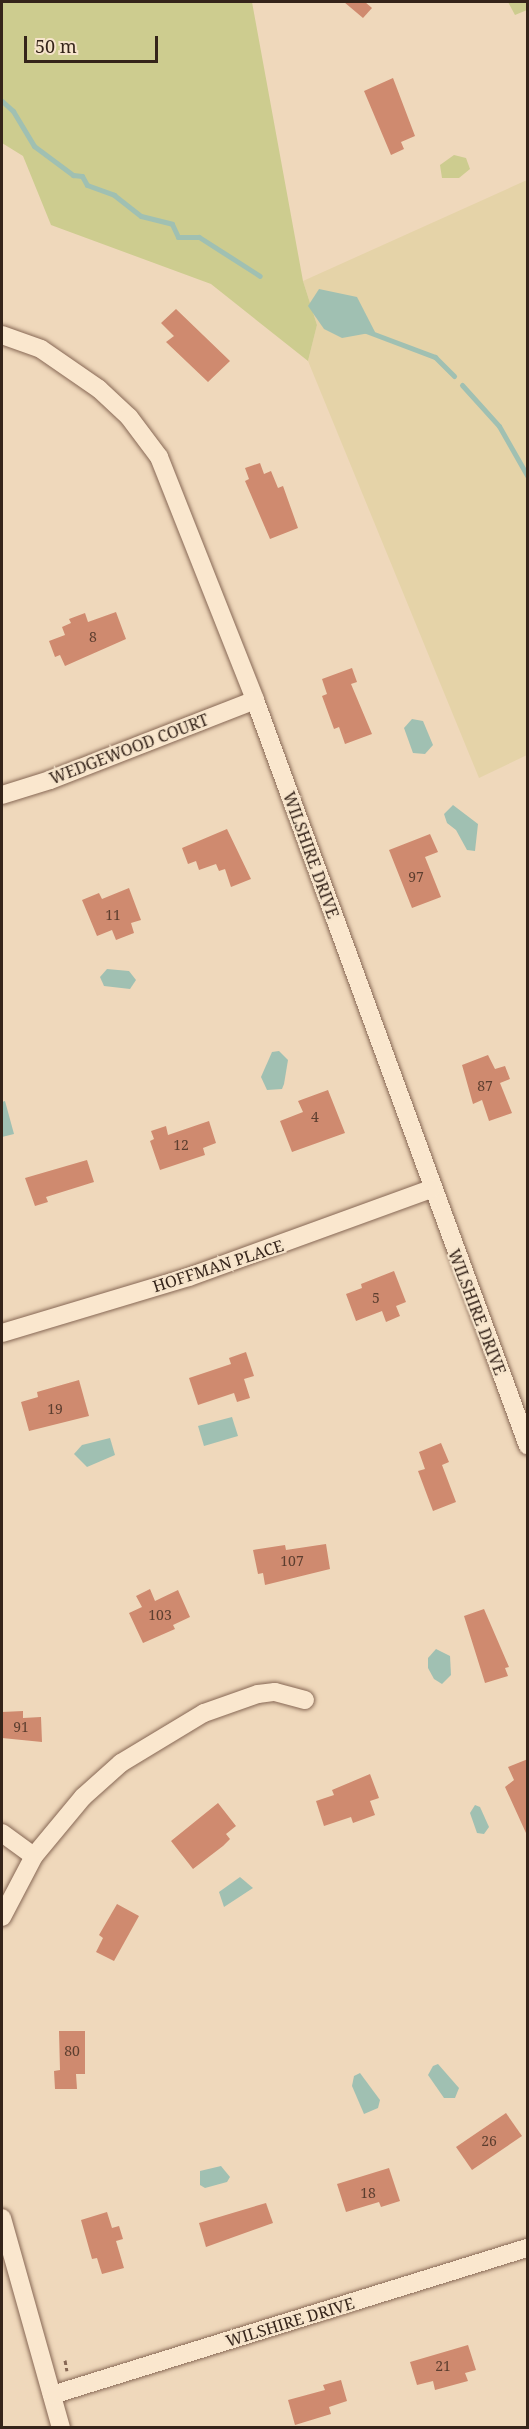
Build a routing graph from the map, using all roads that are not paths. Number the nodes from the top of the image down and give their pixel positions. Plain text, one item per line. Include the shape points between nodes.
1 (2, 335) edge
2 (255, 700) junction
3 (2, 795) edge
4 (430, 1189) junction
5 (2, 1333) edge
6 (528, 1446) edge
7 (305, 1700) dead end
8 (2, 1833) edge
9 (34, 1856) junction
10 (2, 1917) edge
11 (2, 2218) edge
12 (528, 2248) edge
13 (52, 2395) junction
14 (61, 2427) edge

1 - 2 street, WILSHIRE DRIVE via 41,349 99,389 129,417 159,457
2 - 3 street, WEDGEWOOD COURT
2 - 4 street, WILSHIRE DRIVE
4 - 5 street, HOFFMAN PLACE via 189,1277
4 - 6 street, WILSHIRE DRIVE
7 - 9 street via 275,1692 204,1713 121,1762 82,1797
8 - 9 street
9 - 10 street
11 - 13 street
12 - 13 street, WILSHIRE DRIVE
13 - 14 street

